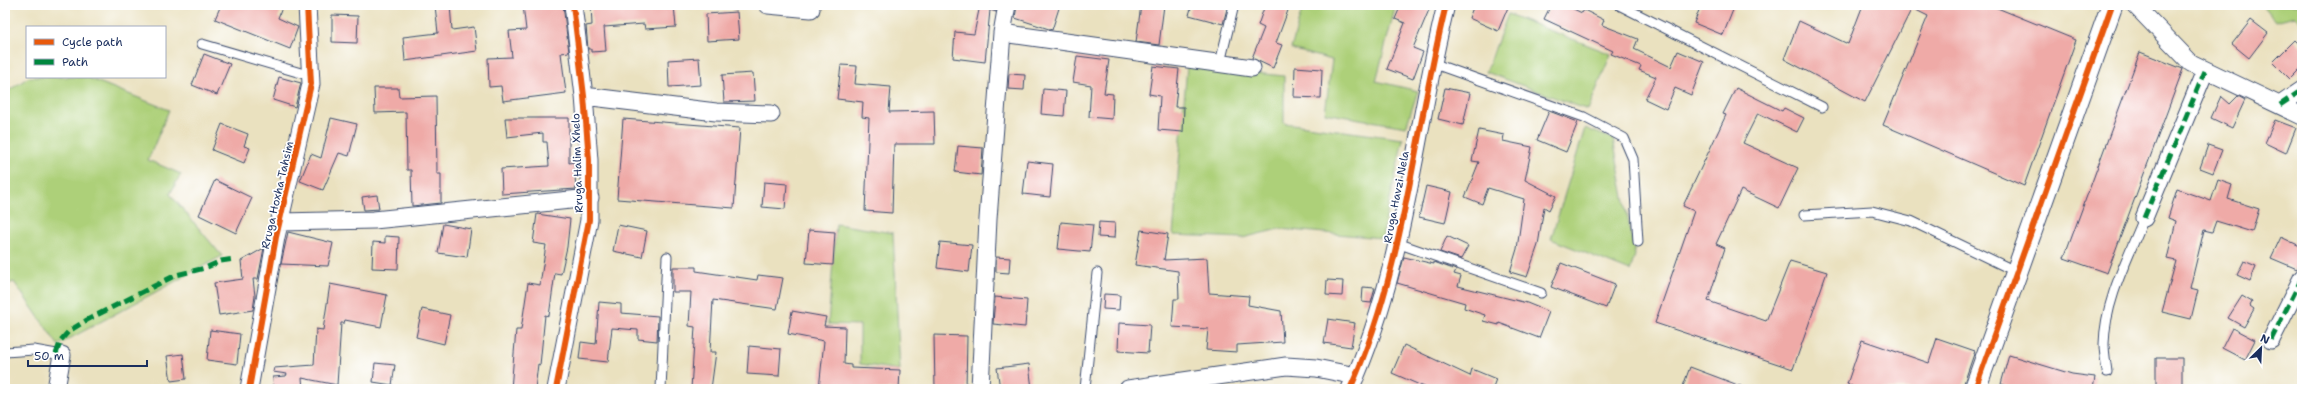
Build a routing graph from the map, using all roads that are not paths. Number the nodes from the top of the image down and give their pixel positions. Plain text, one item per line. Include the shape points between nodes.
1 (307, 5) edge
2 (573, 5) edge
3 (768, 5) edge
4 (1007, 5) edge
5 (1234, 5) edge
6 (1446, 5) edge
7 (1619, 5) edge
8 (2112, 5) edge
9 (2135, 5) edge
10 (808, 8) edge
11 (1002, 33) junction
12 (202, 44) dead end
13 (1432, 63) junction
14 (1220, 64) junction
15 (1252, 68) dead end
16 (2205, 71) junction
17 (311, 76) junction
18 (2302, 90) edge
19 (584, 96) junction
20 (2280, 105) junction
21 (1822, 107) dead end
22 (771, 114) dead end
23 (2302, 116) edge
24 (590, 198) junction
25 (1804, 215) dead end
26 (2144, 218) joint
27 (280, 222) junction
28 (1638, 242) dead end
29 (1397, 243) junction
30 (667, 257) dead end
31 (2017, 272) junction
32 (1097, 273) dead end
33 (2302, 278) edge
34 (1541, 293) dead end
35 (2271, 340) dead end
36 (5, 352) edge
37 (62, 355) joint
38 (2107, 372) dead end
39 (1353, 383) edge
40 (56, 389) edge
41 (249, 389) edge
42 (556, 389) edge
43 (661, 389) edge
44 (980, 389) edge
45 (1085, 389) edge
46 (1128, 389) edge
47 (1975, 389) edge

1 - 17 street, Rruga Hoxha Tahsim
2 - 19 street, Rruga Halim Xhelo
3 - 10 street
4 - 11 street
5 - 14 lane
6 - 13 street, Rruga Havzi Nela
7 - 21 lane
8 - 31 street
9 - 16 street via 2191,63
11 - 14 street
11 - 44 street via 988,218
12 - 17 lane
13 - 28 lane via 1584,117 1624,138 1633,159
13 - 29 street, Rruga Havzi Nela
14 - 15 street
16 - 20 street
16 - 26 street
17 - 27 street, Rruga Hoxha Tahsim via 307,108
18 - 20 street
19 - 22 street via 716,112
19 - 24 street, Rruga Halim Xhelo
20 - 23 street
24 - 27 street via 374,220
24 - 42 street, Rruga Halim Xhelo via 590,220
25 - 31 lane via 1872,211 1911,221
26 - 38 lane via 2114,291 2108,315 2104,344
27 - 41 street, Rruga Hoxha Tahsim
29 - 34 lane
29 - 39 street, Rruga Havzi Nela via 1376,323
30 - 43 lane
31 - 47 street
32 - 45 lane
33 - 35 street
36 - 37 lane via 34,350
37 - 40 street
39 - 46 street via 1316,368 1286,366

